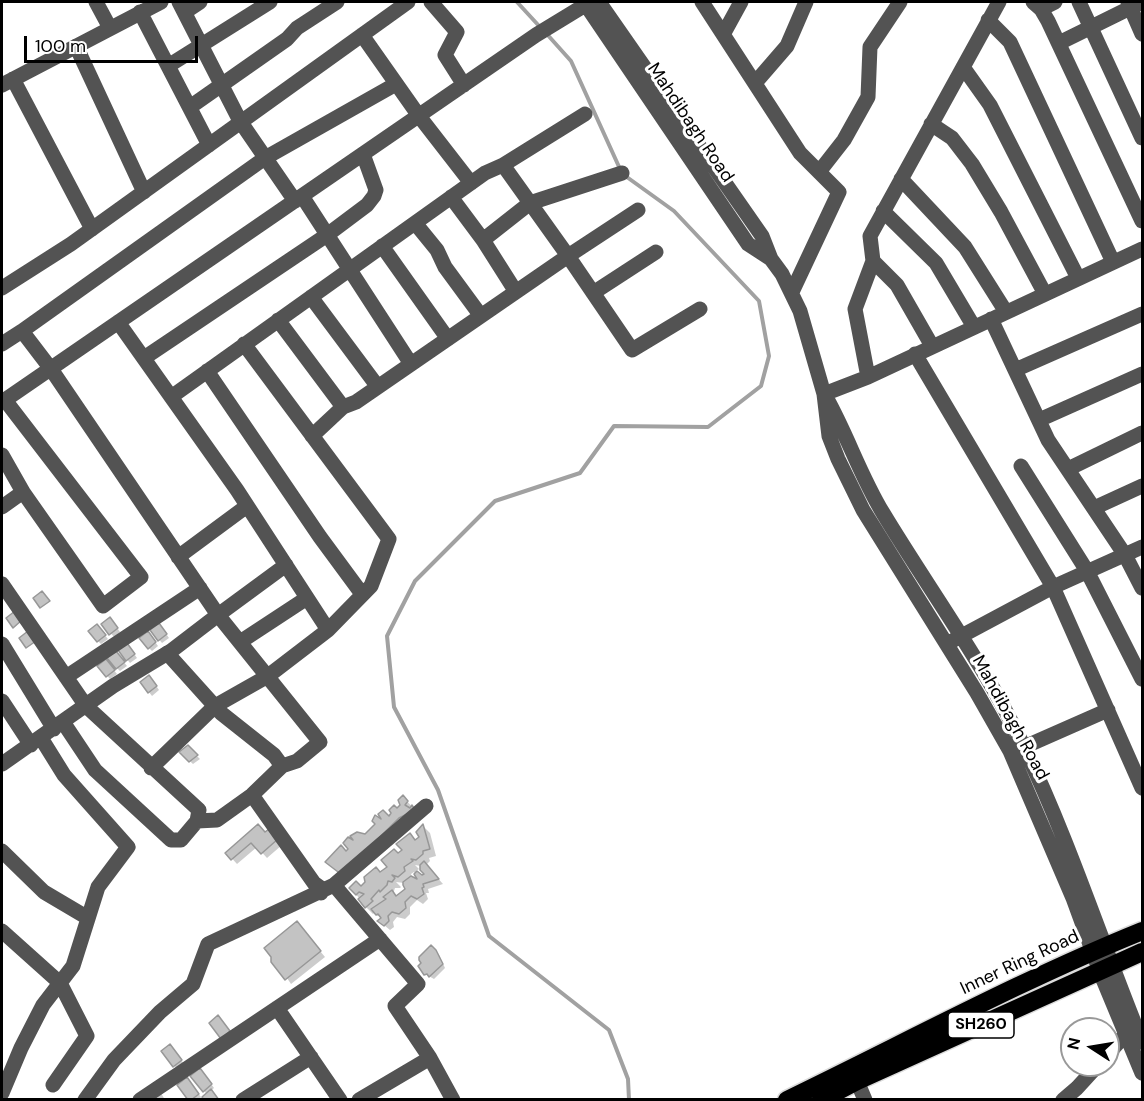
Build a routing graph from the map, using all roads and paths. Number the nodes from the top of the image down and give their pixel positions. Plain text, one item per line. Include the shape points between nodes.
1 (96, 2) edge
2 (160, 2) edge
3 (200, 2) edge
4 (270, 2) edge
5 (337, 2) edge
6 (408, 2) edge
7 (431, 2) edge
8 (702, 2) edge
9 (741, 2) edge
10 (806, 2) edge
11 (900, 2) edge
12 (999, 2) edge
13 (1055, 2) edge
14 (1079, 2) edge
15 (1133, 3) edge
16 (586, 4) edge
17 (1037, 5) edge
18 (182, 7) edge
19 (389, 7) edge
20 (140, 12) junction
21 (988, 20) junction
22 (1091, 27) junction
23 (110, 28) junction
24 (724, 33) junction
25 (1143, 34) edge
26 (362, 35) junction
27 (1059, 43) junction
28 (76, 46) junction
29 (202, 47) junction
30 (168, 66) junction
31 (963, 67) junction
32 (7, 82) edge
33 (755, 83) junction
34 (396, 84) junction
35 (464, 85) junction
36 (221, 86) junction
37 (189, 107) junction
38 (585, 114) dead end
39 (419, 116) junction
40 (240, 121) junction
41 (931, 124) junction
42 (1143, 138) edge
43 (209, 145) junction
44 (363, 154) junction
45 (265, 158) junction
46 (503, 165) junction
47 (819, 172) junction
48 (622, 173) dead end
49 (901, 179) junction
50 (471, 183) junction
51 (144, 192) junction
52 (451, 197) junction
53 (299, 198) junction
54 (530, 203) junction
55 (638, 210) dead end
56 (883, 211) junction
57 (1143, 221) edge
58 (415, 223) junction
59 (92, 229) junction
60 (327, 236) junction
61 (483, 240) junction
62 (382, 246) junction
63 (1143, 249) edge
64 (656, 252) dead end
65 (568, 256) junction
66 (873, 261) junction
67 (1113, 262) junction
68 (349, 270) junction
69 (1078, 278) junction
70 (3, 285) edge
71 (516, 292) junction
72 (792, 292) junction
73 (593, 293) junction
74 (1045, 294) junction
75 (311, 297) junction
76 (700, 309) dead end
77 (1006, 312) junction
78 (1143, 314) edge
79 (482, 316) junction
80 (991, 319) junction
81 (278, 320) junction
82 (118, 322) junction
83 (974, 327) junction
84 (22, 331) junction
85 (448, 339) junction
86 (2, 344) edge
87 (244, 344) junction
88 (932, 346) junction
89 (915, 354) junction
90 (144, 358) junction
91 (411, 364) junction
92 (51, 369) junction
93 (1015, 370) junction
94 (207, 371) junction
95 (1143, 374) edge
96 (868, 377) junction
97 (378, 387) junction
98 (824, 394) junction
99 (171, 397) junction
100 (3, 401) edge
101 (343, 407) junction
102 (1039, 420) junction
103 (1143, 433) edge
104 (312, 436) junction
105 (2, 455) edge
106 (1021, 466) dead end
107 (1068, 469) junction
108 (1143, 486) edge
109 (23, 492) junction
110 (247, 506) junction
111 (2, 507) edge
112 (1094, 508) junction
113 (1143, 547) edge
114 (1125, 555) junction
115 (178, 557) junction
116 (286, 565) junction
117 (1087, 571) junction
118 (2, 584) edge
119 (1053, 587) junction
120 (200, 588) junction
121 (1143, 588) edge
122 (362, 594) junction
123 (307, 598) junction
124 (218, 615) junction
125 (328, 630) junction
126 (960, 635) junction
127 (240, 642) junction
128 (2, 644) edge
129 (946, 644) junction
130 (167, 653) junction
131 (268, 676) junction
132 (66, 677) junction
133 (1143, 679) edge
134 (2, 701) edge
135 (215, 705) junction
136 (86, 706) junction
137 (1108, 710) junction
138 (59, 725) junction
139 (36, 742) junction
140 (1024, 747) junction
141 (2, 763) edge
142 (282, 766) junction
143 (151, 768) junction
144 (1143, 788) edge
145 (252, 795) junction
146 (426, 806) dead end
147 (197, 821) junction
148 (2, 851) edge
149 (328, 889) junction
150 (88, 918) junction
151 (2, 931) edge
152 (1143, 931) edge
153 (380, 939) junction
154 (1099, 949) junction
155 (1143, 952) edge
156 (1106, 968) junction
157 (60, 983) junction
158 (277, 1008) junction
159 (1125, 1035) junction
160 (1120, 1041) edge
161 (1143, 1042) edge
162 (311, 1057) junction
163 (430, 1058) junction
164 (7, 1063) edge
165 (1143, 1073) edge
166 (1087, 1077) edge
167 (857, 1081) junction
168 (52, 1085) dead end
169 (2, 1094) edge
170 (162, 1094) edge
171 (85, 1100) edge
172 (140, 1100) edge
173 (243, 1100) edge
174 (340, 1100) edge
175 (359, 1100) edge
176 (453, 1100) edge
177 (787, 1100) edge
178 (820, 1100) edge
179 (865, 1100) edge
180 (1063, 1100) edge

1 - 23 street
2 - 20 street
3 - 18 street
4 - 29 street
5 - 36 street
6 - 19 street
7 - 35 street via 457,32 445,55
8 - 24 street
9 - 24 street
10 - 33 street via 787,46
11 - 47 street via 870,47 868,97 844,140
12 - 21 street
13 - 17 street
14 - 22 street
15 - 22 street
15 - 25 street
16 - 35 street
16 - 72 street, Mahdibagh Road via 748,244 771,259
17 - 27 street
18 - 29 street
19 - 26 street
20 - 23 street
20 - 30 street
21 - 31 street
21 - 67 street via 1010,42
22 - 27 street
22 - 42 street
23 - 28 street
24 - 33 street
26 - 34 street
26 - 40 street
27 - 57 street
28 - 32 street
28 - 51 street
29 - 30 street
29 - 36 street
30 - 37 street
31 - 41 street
31 - 69 street via 990,105
32 - 59 street
33 - 47 street via 800,153
34 - 39 street
34 - 45 street
35 - 39 street
36 - 37 street
36 - 40 street
37 - 43 street
38 - 46 street
39 - 44 street
39 - 50 street
40 - 43 street
40 - 45 street
41 - 49 street
41 - 74 street via 952,138 972,164
43 - 51 street
44 - 53 street
44 - 60 street via 376,190 374,196
45 - 53 street
45 - 84 street
46 - 50 street
46 - 54 street
47 - 72 street via 839,192
48 - 54 street
49 - 56 street
49 - 77 street via 965,247
50 - 52 street
51 - 59 street
52 - 58 street
52 - 61 street
53 - 60 street
53 - 82 street
54 - 61 street
54 - 65 street
55 - 65 street
56 - 66 street via 870,236
56 - 83 street via 936,263
58 - 62 street
58 - 79 street
59 - 70 street
60 - 68 street
60 - 90 street
61 - 71 street
62 - 68 street
62 - 85 street
63 - 67 street
64 - 73 street
65 - 71 street
65 - 73 street
66 - 88 street via 897,285
66 - 96 street via 855,309
67 - 69 street
68 - 75 street
68 - 91 street
69 - 74 street
71 - 79 street
72 - 98 street, Mahdibagh Road
73 - 76 street via 632,350
74 - 77 street
75 - 81 street
75 - 97 street
77 - 80 street
78 - 93 street
79 - 85 street
80 - 83 street
80 - 93 street
81 - 87 street
81 - 101 street
82 - 90 street
82 - 92 street
83 - 88 street
84 - 86 street
84 - 92 street
85 - 91 street
87 - 94 street
87 - 104 street
88 - 89 street
89 - 96 street
89 - 119 street
90 - 99 street
91 - 97 street
92 - 100 street
92 - 115 street
93 - 102 street
94 - 99 street
94 - 122 street
95 - 102 street
96 - 98 street
97 - 101 street
98 - 126 street, Mahdibagh Road via 867,485
98 - 129 street, Mahdibagh Road via 829,436 850,485
99 - 110 street
100 - 109 street via 141,577 103,606
101 - 104 street
102 - 107 street
103 - 107 street
104 - 122 street via 389,539 371,586
105 - 109 street
106 - 117 street
107 - 112 street
108 - 112 street
109 - 111 street
110 - 115 street
110 - 116 street
112 - 114 street
113 - 114 street
114 - 117 street
114 - 121 street
115 - 120 street
116 - 123 street
116 - 124 street
117 - 119 street
117 - 133 street
118 - 132 street
119 - 126 street
119 - 137 street
120 - 124 street
120 - 132 street
122 - 125 street
123 - 125 street
123 - 127 street
124 - 127 street
124 - 130 street
125 - 131 street
126 - 129 street
126 - 140 street, Mahdibagh Road
127 - 131 street
128 - 138 street
129 - 154 street, Mahdibagh Road via 1018,768
130 - 135 street
130 - 136 street
131 - 135 street
131 - 142 street via 320,741 297,761
132 - 136 street
134 - 139 street
135 - 142 street
135 - 143 street
136 - 138 street
136 - 143 street
137 - 140 street
137 - 144 street
138 - 139 street
138 - 147 street via 95,770 171,840 181,840
139 - 141 street
139 - 150 street via 128,847 98,887
140 - 154 street, Mahdibagh Road via 1071,856
142 - 145 street
143 - 147 street via 199,810
145 - 147 street via 217,820
145 - 149 street via 314,883
146 - 149 street
148 - 150 street via 44,892
149 - 153 street
149 - 171 street via 208,944 193,984 114,1060
150 - 157 street via 73,966
151 - 157 street
152 - 154 highway, Inner Ring Road
153 - 158 street
153 - 163 street via 418,984 395,1006
154 - 156 street, Mahdibagh Road
154 - 177 highway, Inner Ring Road
155 - 156 highway, SH260
156 - 159 street, Mahdibagh Road
156 - 161 street, Mahdibagh Road
156 - 167 highway, SH260
157 - 164 street
157 - 168 street via 87,1036
158 - 162 street
158 - 170 street
159 - 160 street
159 - 165 street, Mahdibagh Road
162 - 173 street
162 - 174 street
163 - 175 street
163 - 176 street
164 - 169 street
166 - 180 street
167 - 178 highway, SH260
167 - 179 street
170 - 172 street

